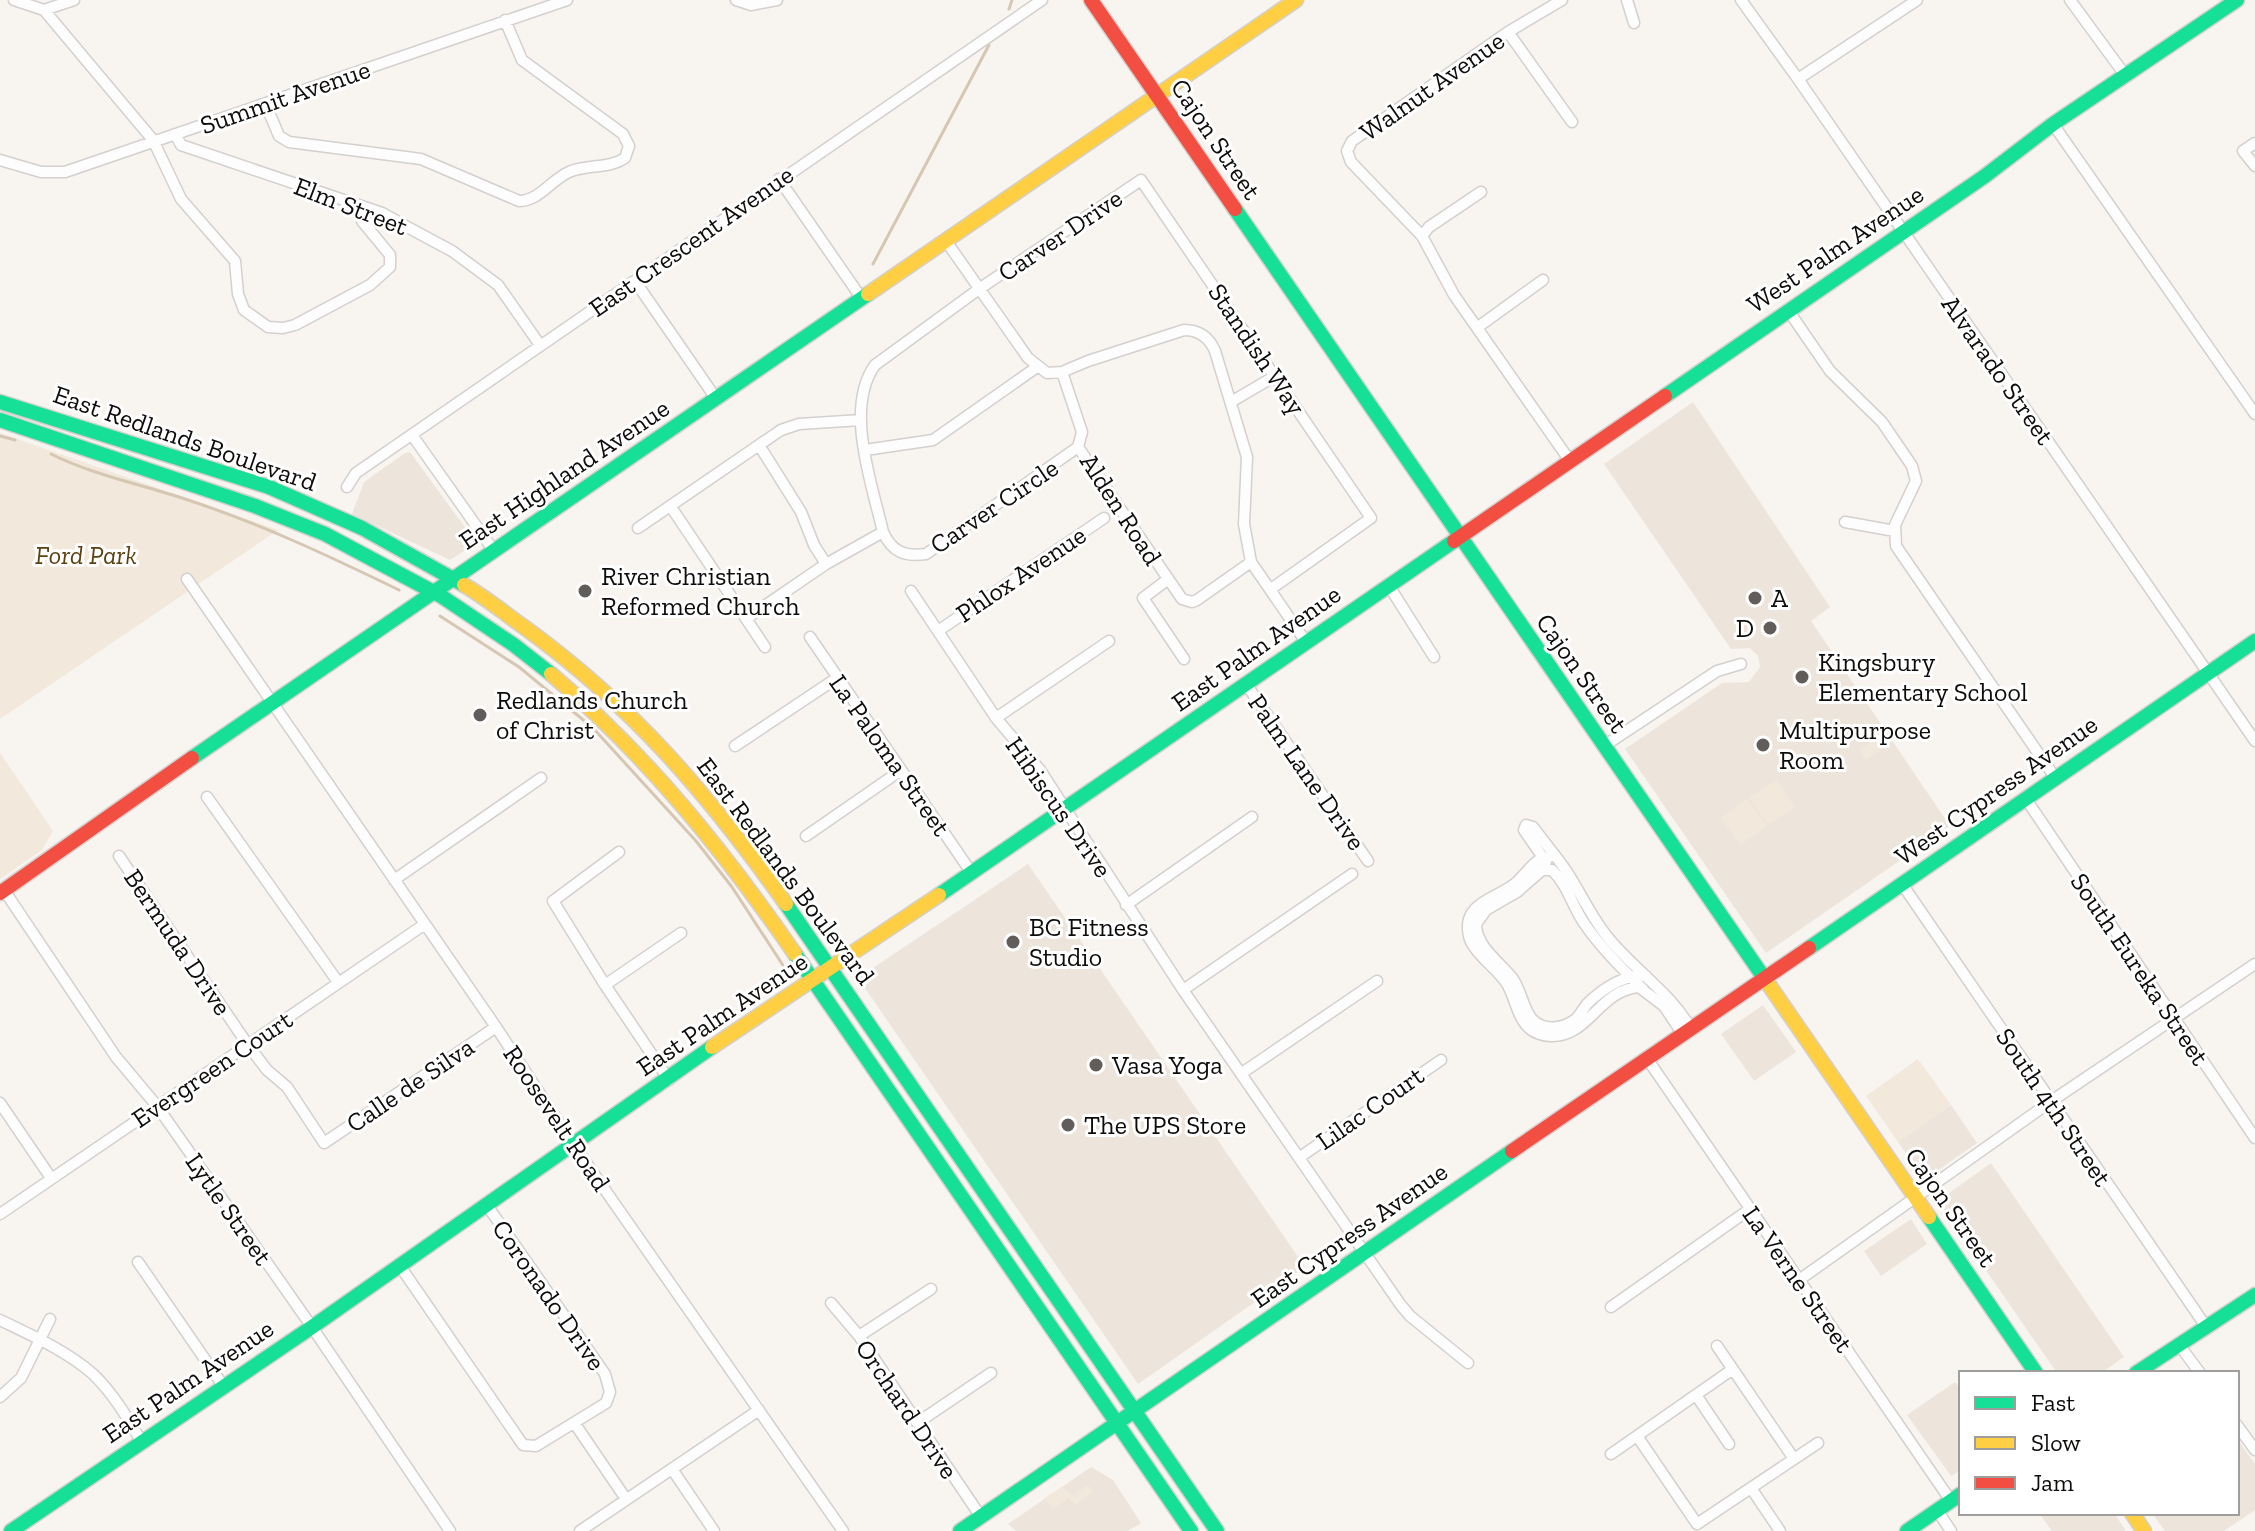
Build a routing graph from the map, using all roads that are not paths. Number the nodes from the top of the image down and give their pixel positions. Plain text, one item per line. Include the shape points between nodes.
1 (14, 0) edge
2 (74, 0) edge
3 (567, 0) edge
4 (736, 0) edge
5 (777, 0) edge
6 (1042, 0) edge
7 (1091, 0) edge
8 (1296, 0) edge
9 (1562, 0) edge
10 (1627, 0) edge
11 (1741, 0) edge
12 (1917, 0) edge
13 (2070, 0) edge
14 (2237, 0) edge
15 (44, 10) junction
16 (505, 20) junction
17 (1634, 23) dead end
18 (1508, 32) junction
19 (2125, 75) junction
20 (1798, 79) junction
21 (1157, 97) junction
22 (266, 105) junction
23 (1572, 122) dead end
24 (2053, 124) junction
25 (175, 134) junction
26 (153, 140) junction
27 (2255, 143) edge
28 (0, 160) edge
29 (2255, 166) edge
30 (779, 179) junction
31 (1141, 180) joint
32 (1481, 192) dead end
33 (369, 209) junction
34 (1902, 232) junction
35 (1422, 236) junction
36 (946, 241) junction
37 (1543, 280) dead end
38 (635, 281) junction
39 (979, 289) junction
40 (862, 299) junction
41 (1788, 310) junction
42 (1478, 327) junction
43 (540, 345) junction
44 (1037, 367) junction
45 (1062, 372) junction
46 (1275, 376) junction
47 (717, 400) junction
48 (0, 402) edge
49 (1231, 402) junction
50 (2255, 414) edge
51 (0, 420) edge
52 (861, 420) junction
53 (412, 435) junction
54 (759, 445) junction
55 (1078, 447) junction
56 (865, 450) junction
57 (1570, 461) junction
58 (347, 487) dead end
59 (671, 507) junction
60 (1104, 518) dead end
61 (1845, 522) dead end
62 (638, 528) dead end
63 (1895, 531) junction
64 (883, 532) junction
65 (1459, 537) junction
66 (494, 551) junction
67 (1251, 562) junction
68 (826, 564) junction
69 (187, 579) dead end
70 (453, 579) junction
71 (1167, 580) junction
72 (1389, 586) junction
73 (1271, 589) junction
74 (434, 591) junction
75 (911, 591) dead end
76 (747, 618) junction
77 (938, 631) junction
78 (810, 637) dead end
79 (1109, 641) dead end
80 (2255, 641) edge
81 (1306, 642) junction
82 (765, 647) dead end
83 (1434, 657) dead end
84 (1184, 659) dead end
85 (1741, 664) dead end
86 (2208, 672) junction
87 (837, 678) junction
88 (1246, 684) junction
89 (274, 704) junction
90 (996, 718) junction
91 (2255, 741) edge
92 (735, 746) dead end
93 (1604, 746) junction
94 (900, 771) junction
95 (541, 778) dead end
96 (2056, 779) junction
97 (207, 797) dead end
98 (2026, 799) junction
99 (1065, 808) junction
100 (1252, 817) dead end
101 (806, 836) dead end
102 (619, 852) dead end
103 (119, 856) dead end
104 (1555, 856) junction
105 (1542, 857) junction
106 (1368, 861) dead end
107 (1552, 870) junction
108 (971, 872) junction
109 (1352, 874) dead end
110 (394, 880) junction
111 (1902, 884) junction
112 (2, 892) edge
113 (1126, 905) junction
114 (425, 924) junction
115 (681, 933) dead end
116 (2255, 964) edge
117 (832, 969) junction
118 (1629, 976) junction
119 (1646, 976) junction
120 (1765, 978) junction
121 (812, 981) junction
122 (1377, 981) dead end
123 (338, 982) junction
124 (605, 985) junction
125 (1643, 989) junction
126 (1183, 990) junction
127 (2175, 1020) junction
128 (496, 1027) junction
129 (1686, 1030) junction
130 (248, 1045) junction
131 (1646, 1057) junction
132 (1441, 1060) dead end
133 (1242, 1073) junction
134 (669, 1080) junction
135 (2050, 1102) junction
136 (0, 1103) edge
137 (157, 1106) junction
138 (2255, 1138) edge
139 (324, 1143) joint
140 (573, 1144) junction
141 (1300, 1157) junction
142 (51, 1178) junction
143 (1916, 1199) junction
144 (486, 1204) junction
145 (1750, 1209) junction
146 (0, 1214) edge
147 (1367, 1253) junction
148 (138, 1262) dead end
149 (400, 1266) junction
150 (1799, 1280) junction
151 (931, 1289) dead end
152 (2255, 1295) edge
153 (831, 1303) dead end
154 (1611, 1307) dead end
155 (50, 1319) dead end
156 (0, 1320) edge
157 (312, 1327) junction
158 (2207, 1328) junction
159 (859, 1336) junction
160 (40, 1340) junction
161 (1717, 1346) dead end
162 (2180, 1346) junction
163 (1468, 1363) dead end
164 (1733, 1369) junction
165 (2035, 1371) edge
166 (2139, 1371) edge
167 (2199, 1371) edge
168 (991, 1373) dead end
169 (224, 1387) junction
170 (1696, 1395) junction
171 (0, 1397) edge
172 (759, 1410) junction
173 (1134, 1413) junction
174 (917, 1423) junction
175 (575, 1424) junction
176 (1117, 1425) junction
177 (2239, 1428) edge
178 (1637, 1436) junction
179 (141, 1441) junction
180 (1818, 1443) dead end
181 (1729, 1444) dead end
182 (2255, 1450) edge
183 (1611, 1454) dead end
184 (1794, 1459) junction
185 (672, 1469) junction
186 (1751, 1488) junction
187 (1956, 1497) edge
188 (626, 1499) junction
189 (1937, 1510) junction
190 (981, 1517) junction
191 (582, 1530) edge
192 (11, 1531) edge
193 (450, 1531) edge
194 (714, 1531) edge
195 (843, 1531) edge
196 (960, 1531) edge
197 (1191, 1531) edge
198 (1217, 1531) edge
199 (1780, 1531) edge
200 (1907, 1531) edge
201 (1951, 1531) edge

1 - 15 street
2 - 15 street
3 - 16 street, Summit Avenue
4 - 5 street via 751,5
6 - 30 street, East Crescent Avenue
7 - 21 street, Cajon Street
8 - 21 street, East Highland Avenue
9 - 18 street, Walnut Avenue
10 - 17 street
11 - 20 street, Alvarado Street
12 - 20 street
13 - 19 street
14 - 19 street, West Palm Avenue
15 - 26 street
16 - 22 street, Summit Avenue
16 - 22 street via 522,60 626,137 625,158 570,171 530,200 519,201 421,159 289,142 279,136
18 - 23 street
18 - 35 street, Walnut Avenue via 1352,141 1347,151 1351,162
19 - 24 street, West Palm Avenue
20 - 34 street, Alvarado Street
21 - 36 street, East Highland Avenue
21 - 65 street, Cajon Street
22 - 25 street, Summit Avenue
24 - 34 street, West Palm Avenue
24 - 50 street
25 - 26 street, Summit Avenue
25 - 33 street, Elm Street via 181,145
26 - 28 street, Summit Avenue via 65,172 41,172
26 - 33 street via 181,199 235,261 244,310 268,327 295,325 370,285 390,267 390,255 362,221
27 - 29 street via 2243,151
30 - 38 street, East Crescent Avenue
30 - 40 street
31 - 39 street, Carver Drive
31 - 46 street, Standish Way
32 - 35 street
33 - 43 street, Elm Street via 452,251 498,285
34 - 41 street, West Palm Avenue
34 - 86 street, Alvarado Street
35 - 42 street via 1440,274
36 - 39 street
36 - 40 street, East Highland Avenue
37 - 42 street
38 - 43 street, East Crescent Avenue
38 - 47 street
39 - 44 street
39 - 52 street via 875,365 863,388
40 - 47 street, East Highland Avenue
41 - 57 street, West Palm Avenue
41 - 63 street via 1830,371 1882,422 1912,466 1916,481
42 - 57 street
43 - 53 street, East Crescent Avenue
44 - 45 street
44 - 56 street via 933,440
45 - 49 street via 1191,330 1212,343
45 - 55 street, Alden Road via 1082,432
46 - 49 street
46 - 73 street, Standish Way via 1371,518
47 - 66 street, East Highland Avenue
48 - 70 street, East Redlands Boulevard via 269,487 362,528
49 - 67 street via 1247,457 1244,524
51 - 74 street, East Redlands Boulevard via 325,534
52 - 54 street via 794,425
52 - 56 street
53 - 58 street, East Crescent Avenue via 356,473
53 - 66 street
54 - 59 street
54 - 68 street
55 - 64 street, Carver Circle via 926,554 898,552
55 - 71 street, Alden Road
56 - 64 street
57 - 65 street, West Palm Avenue
59 - 62 street
59 - 76 street
60 - 77 street, Phlox Avenue
61 - 63 street
63 - 96 street via 1900,552
64 - 68 street
65 - 72 street, East Palm Avenue
65 - 93 street, Cajon Street
66 - 70 street, East Highland Avenue
67 - 71 street via 1192,602 1182,599
67 - 73 street
68 - 76 street
69 - 89 street, Roosevelt Road
70 - 74 street, East Highland Avenue
70 - 117 street, East Redlands Boulevard via 565,657 632,716 732,831
71 - 84 street via 1143,598
72 - 81 street, East Palm Avenue
72 - 83 street
73 - 81 street
74 - 89 street, East Highland Avenue
74 - 121 street, East Redlands Boulevard via 524,652 614,729 718,846
75 - 77 street, Hibiscus Drive
76 - 82 street
77 - 90 street, Hibiscus Drive
78 - 87 street, La Paloma Street
79 - 90 street
80 - 86 street, West Cypress Avenue
81 - 88 street, East Palm Avenue
85 - 93 street via 1717,671
86 - 91 street, Alvarado Street
86 - 96 street, West Cypress Avenue
87 - 92 street
87 - 94 street, La Paloma Street
88 - 99 street, East Palm Avenue
88 - 106 street, Palm Lane Drive
89 - 110 street, Roosevelt Road
89 - 112 street, East Highland Avenue
90 - 99 street, Hibiscus Drive
93 - 120 street, Cajon Street
94 - 101 street
94 - 108 street, La Paloma Street
95 - 110 street
96 - 98 street, West Cypress Avenue
97 - 123 street
98 - 111 street, West Cypress Avenue
98 - 127 street, South Eureka Street
99 - 108 street, East Palm Avenue
99 - 113 street, Hibiscus Drive
100 - 113 street
102 - 124 street via 553,901
103 - 130 street, Bermuda Drive
104 - 105 street
104 - 105 street via 1526,825 1524,830
104 - 119 street via 1596,923
105 - 107 street
105 - 125 street via 1507,890 1474,909 1468,921 1471,941 1506,982 1527,1026 1544,1035 1562,1035 1582,1025 1611,996 1628,988
107 - 118 street via 1584,923
107 - 118 street via 1542,870 1486,910 1476,924 1479,938 1516,983 1532,1019 1546,1027 1563,1025
108 - 117 street, East Palm Avenue
109 - 126 street
110 - 114 street, Roosevelt Road
111 - 120 street, West Cypress Avenue
111 - 135 street, South 4th Street
112 - 137 street, Lytle Street via 116,1057
113 - 126 street, Hibiscus Drive
114 - 123 street, Evergreen Court
114 - 128 street, Roosevelt Road
115 - 124 street
116 - 127 street
117 - 121 street, East Palm Avenue
117 - 173 street, East Redlands Boulevard
118 - 119 street
118 - 125 street
119 - 129 street via 1679,1008
120 - 129 street, East Cypress Avenue
120 - 143 street, Cajon Street
121 - 134 street, East Palm Avenue
121 - 176 street, East Redlands Boulevard
122 - 133 street
123 - 130 street, Evergreen Court
124 - 134 street
125 - 129 street
126 - 133 street, Hibiscus Drive
127 - 135 street
127 - 138 street, South Eureka Street
128 - 139 street, Calle de Silva
128 - 140 street, Roosevelt Road
129 - 131 street, East Cypress Avenue
130 - 137 street, Evergreen Court
130 - 139 street, Bermuda Drive via 287,1087
131 - 145 street, La Verne Street
131 - 147 street, East Cypress Avenue
132 - 141 street, Lilac Court
133 - 141 street, Hibiscus Drive
134 - 140 street, East Palm Avenue
135 - 143 street
135 - 158 street, South 4th Street
136 - 142 street
137 - 142 street, Evergreen Court
137 - 157 street, Lytle Street
140 - 144 street, East Palm Avenue
140 - 172 street, Roosevelt Road
141 - 147 street, Hibiscus Drive
142 - 146 street, Evergreen Court
143 - 150 street
143 - 165 street, Cajon Street
144 - 149 street, East Palm Avenue
144 - 175 street, Coronado Drive via 609,1383 606,1403
145 - 150 street, La Verne Street
145 - 154 street
147 - 163 street, Hibiscus Drive via 1410,1316
147 - 173 street, East Cypress Avenue
148 - 169 street
149 - 157 street, East Palm Avenue
149 - 175 street via 523,1445 536,1446
150 - 187 street, La Verne Street
151 - 159 street
152 - 158 street
153 - 159 street, Orchard Drive
155 - 160 street
156 - 160 street
157 - 169 street, East Palm Avenue
157 - 193 street, Lytle Street
158 - 162 street
159 - 174 street, Orchard Drive
160 - 171 street via 21,1378
160 - 179 street via 91,1373
161 - 164 street
162 - 166 street
162 - 167 street
164 - 170 street
164 - 184 street
168 - 174 street
169 - 179 street, East Palm Avenue
170 - 178 street
170 - 181 street
172 - 185 street
172 - 195 street, Roosevelt Road
173 - 176 street, East Cypress Avenue
173 - 198 street, East Redlands Boulevard
174 - 190 street, Orchard Drive
175 - 188 street
176 - 190 street, East Cypress Avenue
176 - 197 street, East Redlands Boulevard
177 - 182 street
178 - 183 street
178 - 186 street via 1697,1524
179 - 192 street, East Palm Avenue
180 - 184 street
184 - 186 street
185 - 188 street
185 - 194 street
186 - 199 street
187 - 189 street
188 - 191 street
189 - 200 street
189 - 201 street
190 - 196 street, East Cypress Avenue

